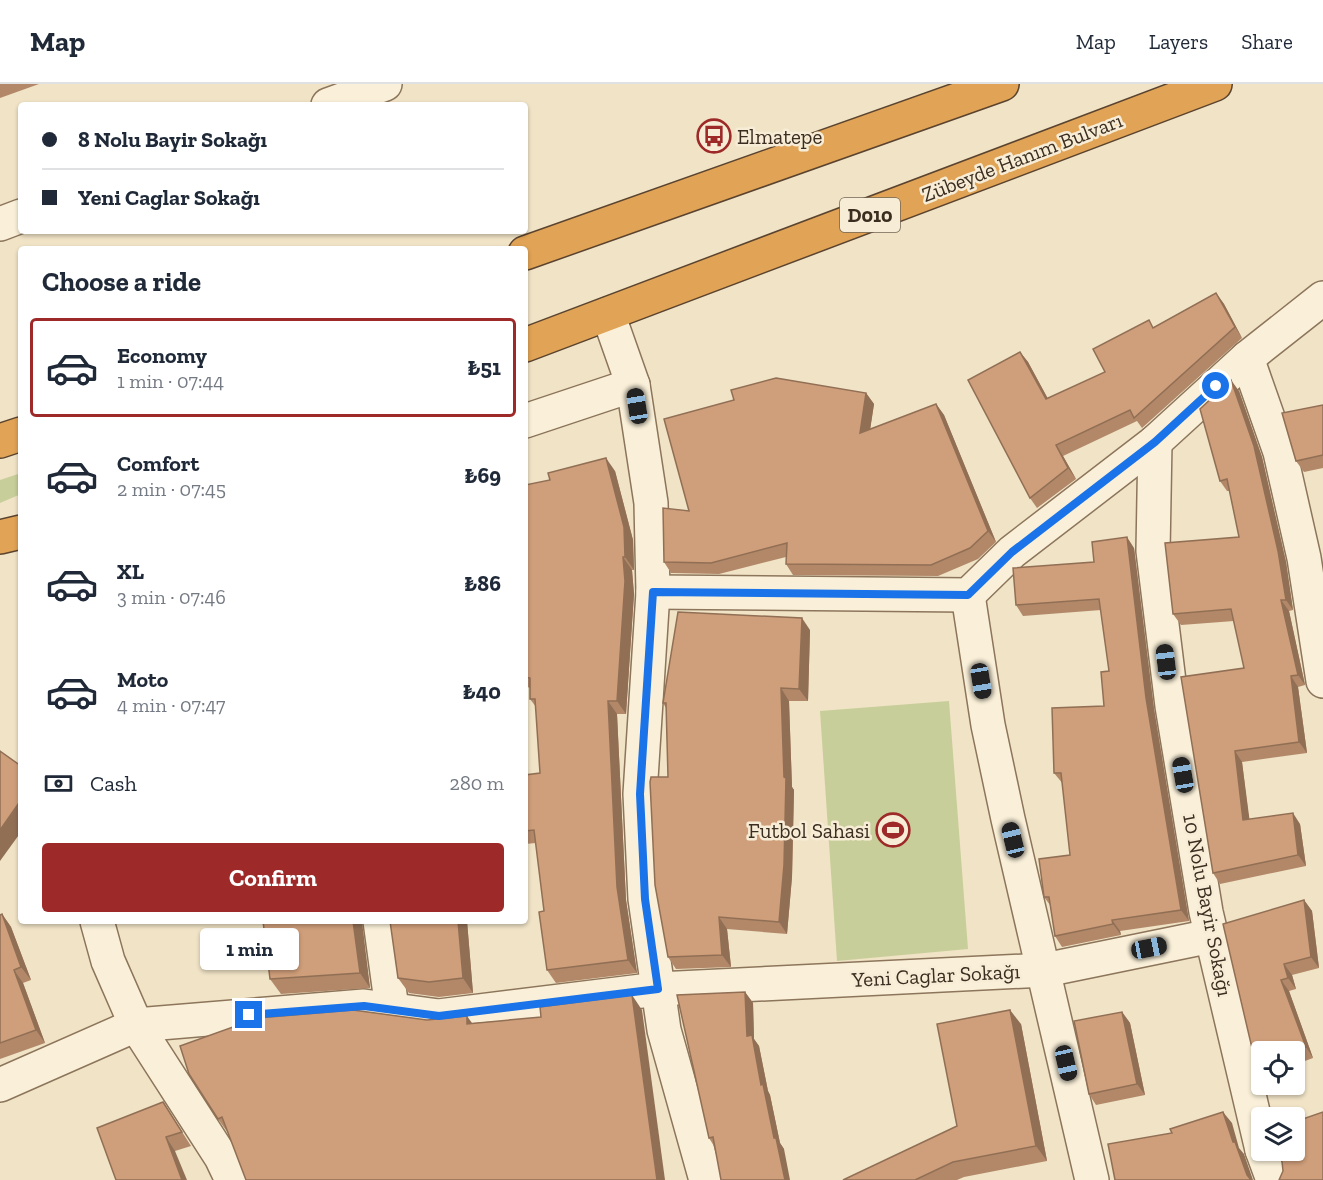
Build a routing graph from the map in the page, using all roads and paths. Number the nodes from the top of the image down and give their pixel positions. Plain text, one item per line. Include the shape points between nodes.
1 (385, 84) edge
2 (1002, 84) edge
3 (1215, 84) edge
4 (336, 102) edge
5 (18, 217) edge
6 (0, 224) edge
7 (528, 252) edge
8 (1323, 298) edge
9 (608, 314) junction
10 (528, 344) edge
11 (1247, 358) junction
12 (633, 385) junction
13 (528, 420) edge
14 (18, 435) edge
15 (0, 441) edge
16 (1155, 442) junction
17 (18, 533) edge
18 (0, 537) edge
19 (653, 592) junction
20 (968, 595) junction
21 (1323, 681) edge
22 (98, 924) edge
23 (380, 924) edge
24 (1211, 936) junction
25 (1045, 970) junction
26 (658, 989) junction
27 (392, 1009) junction
28 (135, 1025) junction
29 (0, 1085) edge
30 (1252, 1107) edge
31 (1266, 1161) edge
32 (232, 1180) edge
33 (706, 1180) edge
34 (1092, 1180) edge
35 (1273, 1180) edge

1 - 4 street
2 - 7 highway
3 - 9 highway, Zübeyde Hanım Bulvarı / D010
5 - 6 street
8 - 11 street
9 - 10 highway, Zübeyde Hanım Bulvarı / D010
9 - 12 street
11 - 16 street
11 - 21 street via 1280,452 1304,558
12 - 13 street
12 - 19 street via 651,503
14 - 15 highway
16 - 20 street via 1012,552
16 - 24 street, 10 Nolu Bayir Sokağı via 1153,551 1172,706
17 - 18 highway
19 - 20 street
19 - 26 street via 640,794 645,899
20 - 25 street via 988,725
22 - 28 street via 108,962
23 - 27 street
24 - 25 street, Yeni Caglar Sokağı
24 - 30 street, 10 Nolu Bayir Sokağı
25 - 26 street, Yeni Caglar Sokağı
25 - 34 street
26 - 27 street, Yeni Caglar Sokağı via 439,1016
26 - 33 street via 664,1030
27 - 28 street, Yeni Caglar Sokağı via 364,1006
28 - 29 street, Yeni Caglar Sokağı
28 - 32 street
31 - 35 street, 10 Nolu Bayir Sokağı

